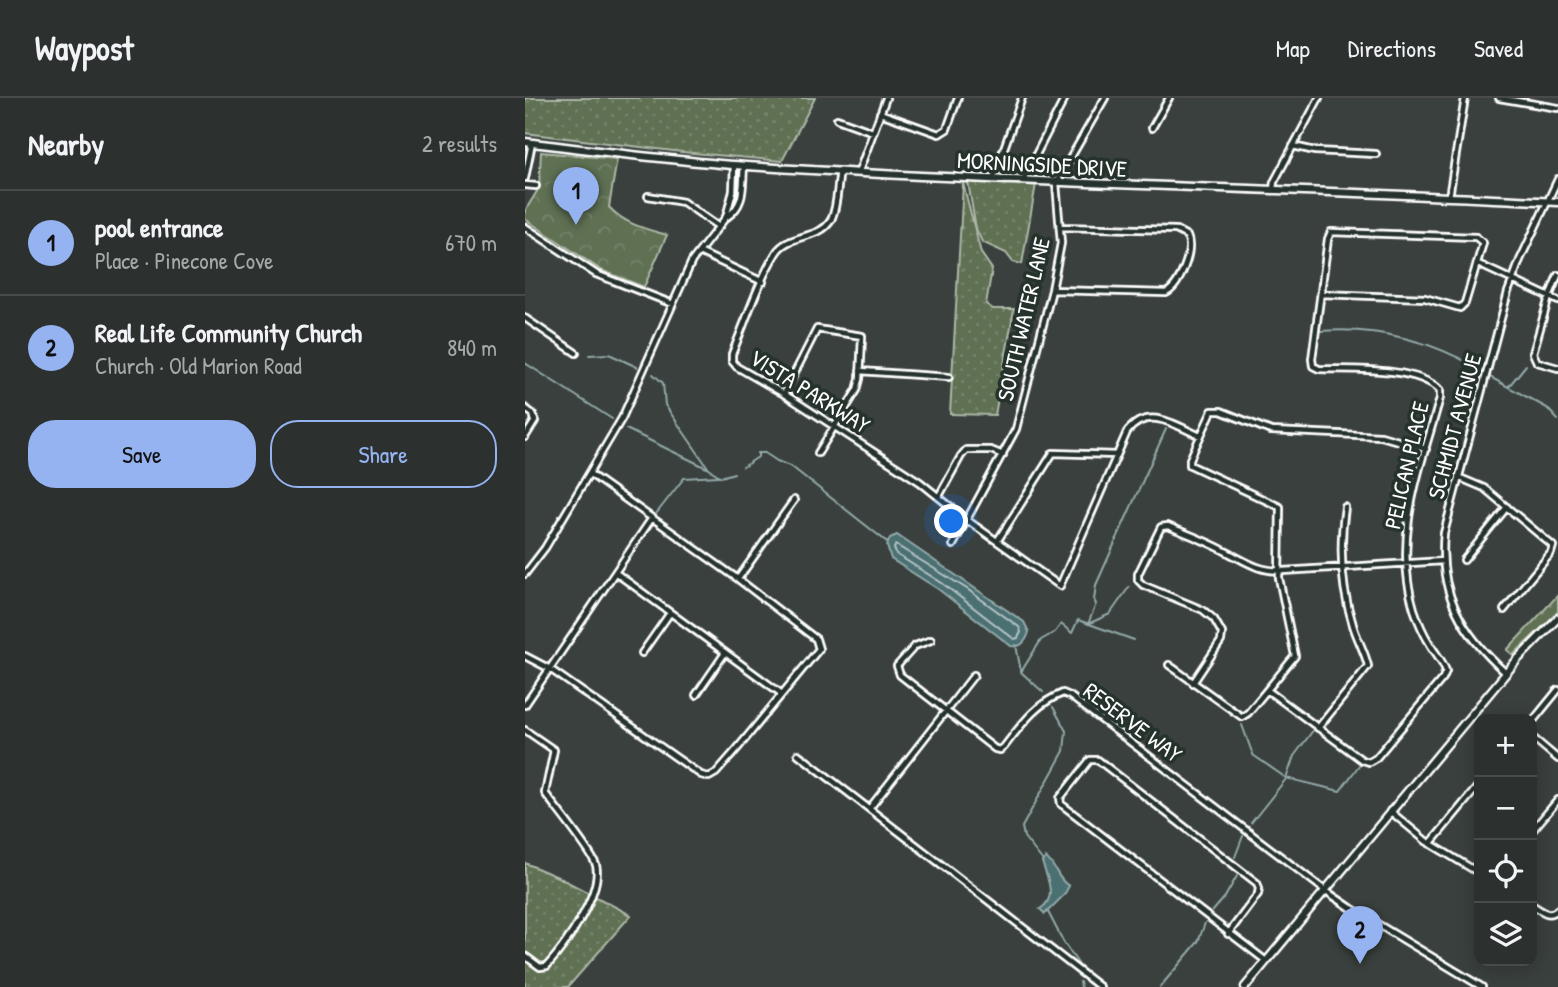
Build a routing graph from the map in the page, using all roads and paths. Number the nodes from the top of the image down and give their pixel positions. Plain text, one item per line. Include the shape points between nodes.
1 (886, 98) edge
2 (958, 98) edge
3 (1022, 98) edge
4 (1065, 98) edge
5 (1105, 98) edge
6 (1168, 98) edge
7 (1319, 98) edge
8 (1465, 98) edge
9 (1499, 98) edge
10 (1558, 107) edge
11 (880, 114) junction
12 (837, 119) dead end
13 (1152, 128) dead end
14 (873, 132) junction
15 (528, 143) edge
16 (1293, 146) junction
17 (1376, 154) dead end
18 (734, 165) junction
19 (744, 166) junction
20 (840, 170) junction
21 (859, 172) junction
22 (525, 178) edge
23 (1558, 179) edge
24 (993, 180) junction
25 (1023, 181) junction
26 (1056, 183) junction
27 (525, 185) edge
28 (536, 186) dead end
29 (1273, 189) junction
30 (648, 196) dead end
31 (1449, 198) junction
32 (1547, 202) junction
33 (1558, 202) edge
34 (726, 217) junction
35 (525, 227) edge
36 (1061, 227) junction
37 (719, 228) junction
38 (699, 252) junction
39 (1478, 264) junction
40 (1558, 275) edge
41 (1513, 279) junction
42 (763, 282) junction
43 (1052, 290) junction
44 (1321, 294) junction
45 (1549, 297) junction
46 (1558, 301) edge
47 (673, 304) junction
48 (525, 318) edge
49 (576, 353) dead end
50 (1558, 368) edge
51 (860, 371) junction
52 (949, 377) dead end
53 (784, 394) junction
54 (525, 408) edge
55 (835, 427) junction
56 (1200, 436) junction
57 (525, 437) edge
58 (1426, 449) junction
59 (818, 453) dead end
60 (1003, 455) junction
61 (1117, 455) junction
62 (590, 474) junction
63 (1458, 477) junction
64 (939, 496) junction
65 (794, 500) dead end
66 (1345, 507) dead end
67 (1507, 507) junction
68 (652, 518) junction
69 (967, 520) junction
70 (774, 528) junction
71 (782, 534) dead end
72 (998, 540) junction
73 (953, 545) dead end
74 (1464, 560) dead end
75 (1443, 561) junction
76 (1406, 564) junction
77 (1342, 568) junction
78 (526, 571) edge
79 (1279, 572) junction
80 (616, 573) junction
81 (738, 579) junction
82 (1504, 610) dead end
83 (670, 613) junction
84 (1558, 618) edge
85 (931, 640) dead end
86 (642, 653) dead end
87 (725, 653) junction
88 (525, 656) edge
89 (1169, 665) dead end
90 (550, 669) junction
91 (1506, 673) junction
92 (974, 675) dead end
93 (1193, 683) junction
94 (1267, 690) junction
95 (1558, 690) edge
96 (782, 694) junction
97 (696, 695) dead end
98 (525, 705) edge
99 (947, 712) junction
100 (1537, 716) edge
101 (1318, 728) junction
102 (525, 730) edge
103 (1537, 741) edge
104 (798, 754) dead end
105 (1558, 759) edge
106 (1474, 791) edge
107 (1558, 800) edge
108 (870, 809) junction
109 (1390, 811) junction
110 (1537, 825) edge
111 (1430, 844) junction
112 (1474, 870) edge
113 (1326, 891) junction
114 (1537, 908) edge
115 (1558, 909) edge
116 (1228, 934) junction
117 (525, 956) edge
118 (1266, 961) junction
119 (1100, 987) edge
120 (1245, 987) edge
121 (1482, 987) edge

1 - 11 street
2 - 11 street via 942,134
3 - 24 street
4 - 25 street
5 - 26 street
6 - 13 street
7 - 16 street
8 - 31 street
9 - 10 street
11 - 14 street
12 - 14 street
14 - 21 street
15 - 18 street, MORNINGSIDE DRIVE
15 - 22 street
16 - 17 street
16 - 29 street
18 - 19 street, MORNINGSIDE DRIVE
18 - 34 street
19 - 20 street, MORNINGSIDE DRIVE
19 - 34 street via 737,210
20 - 21 street, MORNINGSIDE DRIVE
20 - 42 street, VISTA PARKWAY via 831,220 824,228 779,249
21 - 24 street, MORNINGSIDE DRIVE
23 - 32 street, SCHMIDT AVENUE
24 - 25 street, MORNINGSIDE DRIVE
25 - 26 street, MORNINGSIDE DRIVE
26 - 29 street, MORNINGSIDE DRIVE
26 - 36 street, SOUTH WATER LANE
27 - 28 street
29 - 31 street, MORNINGSIDE DRIVE
30 - 37 street via 683,202
31 - 32 street, MORNINGSIDE DRIVE
32 - 33 street, MORNINGSIDE DRIVE
32 - 41 street, SCHMIDT AVENUE
34 - 37 street
35 - 47 street via 596,274
36 - 43 street, SOUTH WATER LANE
36 - 43 street via 1176,230 1188,238 1189,253 1170,292
37 - 38 street
38 - 42 street
38 - 47 street
39 - 41 street
39 - 44 street via 1460,309 1425,298
39 - 44 street via 1483,241 1476,237 1331,232
40 - 45 street
41 - 45 street
41 - 63 street, SCHMIDT AVENUE
42 - 53 street, VISTA PARKWAY via 732,361
43 - 60 street, SOUTH WATER LANE via 1016,429
44 - 58 street, PELICAN PLACE via 1314,366 1395,372 1434,385 1440,398
45 - 46 street
45 - 50 street via 1533,354 1543,365
47 - 62 street via 630,402
48 - 49 street
51 - 52 street
51 - 53 street via 862,336 817,329
51 - 55 street via 857,390
53 - 55 street, VISTA PARKWAY
54 - 57 street via 534,418
55 - 59 street
55 - 64 street, VISTA PARKWAY
56 - 58 street via 1214,410 1271,430 1381,436
56 - 61 street via 1164,420 1142,419 1127,432
56 - 79 street via 1190,465 1280,507
58 - 76 street, PELICAN PLACE via 1408,517
60 - 64 street via 966,450
60 - 69 street, SOUTH WATER LANE
61 - 72 street via 1053,453
61 - 72 street, VISTA PARKWAY via 1059,586
62 - 68 street
62 - 78 street
63 - 67 street via 1479,485
63 - 75 street, SCHMIDT AVENUE via 1445,525
64 - 69 street, VISTA PARKWAY
65 - 70 street
66 - 77 street
67 - 74 street
67 - 82 street via 1552,544 1553,552
68 - 80 street
68 - 81 street
69 - 72 street, VISTA PARKWAY
69 - 73 street, SOUTH WATER LANE
70 - 71 street
70 - 81 street
75 - 76 street
75 - 91 street, SCHMIDT AVENUE via 1462,622 1479,648
76 - 77 street
76 - 101 street, PELICAN PLACE via 1418,619 1444,664 1445,674 1370,762
77 - 79 street
77 - 101 street via 1348,606 1368,666
79 - 93 street via 1256,568 1222,549 1161,527 1138,580 1206,612 1221,629 1222,639
79 - 94 street via 1295,654
80 - 83 street
80 - 90 street
81 - 96 street via 819,645 819,652
83 - 86 street
83 - 87 street
84 - 91 street
85 - 99 street, RESERVE WAY via 915,646 897,670
87 - 96 street
87 - 97 street
88 - 90 street
89 - 93 street
90 - 96 street via 709,777
90 - 98 street
91 - 109 street
92 - 99 street
93 - 94 street via 1242,717
94 - 101 street
95 - 100 street
99 - 108 street
99 - 113 street, RESERVE WAY via 1000,750 1033,710 1063,693 1070,695
102 - 117 street via 554,750 545,793 594,860 596,877 576,928 547,966 540,967
103 - 105 street
104 - 108 street
106 - 111 street
107 - 110 street
108 - 119 street
109 - 111 street
109 - 113 street
111 - 112 street
113 - 118 street
113 - 121 street
114 - 115 street via 1549,914
116 - 116 street via 1258,894 1257,883 1098,760 1088,762 1060,802
116 - 118 street
118 - 120 street

